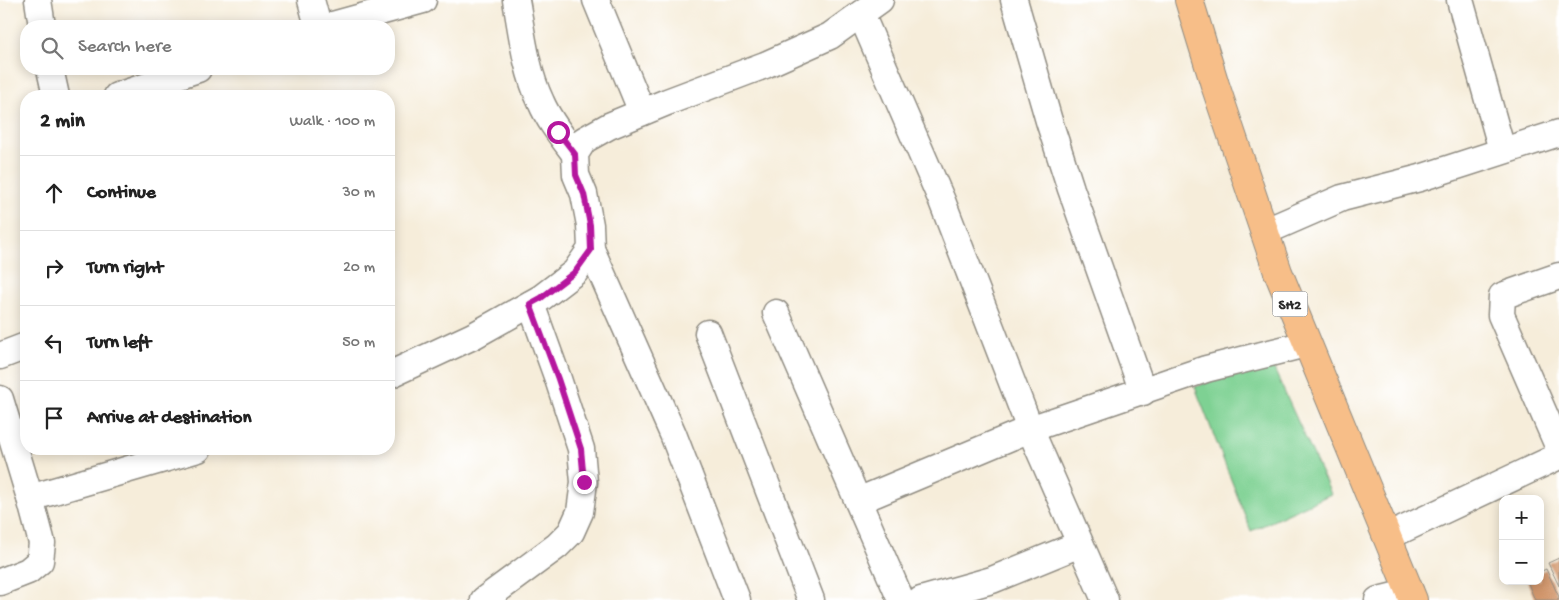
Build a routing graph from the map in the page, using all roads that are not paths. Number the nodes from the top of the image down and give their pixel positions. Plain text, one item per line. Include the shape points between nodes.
1 (38, 0) edge
2 (311, 0) edge
3 (423, 0) edge
4 (516, 0) edge
5 (596, 0) edge
6 (1014, 0) edge
7 (1189, 0) edge
8 (1460, 0) edge
9 (871, 7) edge
10 (41, 20) edge
11 (316, 20) edge
12 (351, 20) edge
13 (51, 75) edge
14 (181, 75) edge
15 (55, 90) edge
16 (138, 90) edge
17 (642, 112) junction
18 (1559, 133) edge
19 (1502, 150) junction
20 (575, 154) junction
21 (1264, 232) junction
22 (591, 250) junction
23 (1559, 276) edge
24 (530, 304) junction
25 (776, 313) dead end
26 (708, 333) dead end
27 (1306, 344) junction
28 (20, 348) edge
29 (0, 356) edge
30 (395, 372) edge
31 (1143, 392) junction
32 (0, 399) edge
33 (1030, 429) junction
34 (5, 437) edge
35 (1559, 448) edge
36 (177, 455) edge
37 (1559, 456) edge
38 (30, 498) junction
39 (858, 501) junction
40 (1387, 537) junction
41 (1080, 544) junction
42 (0, 582) edge
43 (1412, 596) edge
44 (484, 600) edge
45 (737, 600) edge
46 (810, 600) edge
47 (901, 600) edge
48 (921, 600) edge
49 (1105, 600) edge
50 (1378, 600) edge

1 - 10 street
2 - 11 street
3 - 12 street
4 - 20 street via 530,73 541,102
5 - 17 street
6 - 31 street via 1071,189
7 - 21 main road, SH2
8 - 19 street
9 - 17 street via 830,36 765,65
9 - 33 street
13 - 15 street
14 - 16 street
17 - 20 street via 584,140
18 - 19 street
19 - 21 street via 1420,178 1342,198
20 - 22 street via 576,175 584,194 590,225
21 - 27 main road, SH2
22 - 24 street via 575,272
22 - 45 street via 673,434
23 - 35 street via 1502,296 1501,315
24 - 30 street via 473,336
24 - 44 street via 581,449 584,482 580,512 571,532 557,546
25 - 39 street
26 - 46 street
27 - 31 street via 1206,369
27 - 40 main road, SH2
28 - 29 street
31 - 33 street
32 - 34 street
33 - 39 street
33 - 41 street
34 - 38 street
36 - 38 street
37 - 40 street
38 - 42 street via 42,543 40,561 28,571
39 - 47 street
40 - 43 main road, SH2
41 - 48 street via 992,580
41 - 49 street
43 - 50 street

